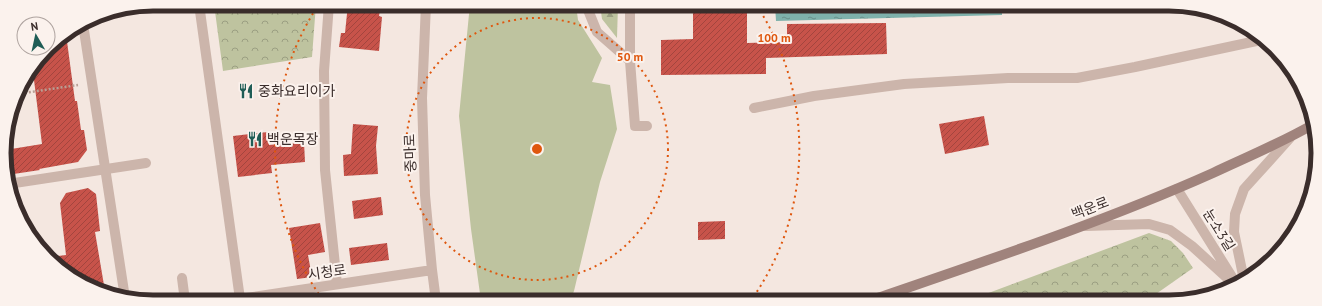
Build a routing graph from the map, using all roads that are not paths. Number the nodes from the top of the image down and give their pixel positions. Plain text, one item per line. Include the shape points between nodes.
1 (200, 11) edge
2 (328, 11) edge
3 (426, 11) edge
4 (589, 11) edge
5 (630, 11) edge
6 (84, 29) edge
7 (1256, 41) edge
8 (630, 61) junction
9 (754, 108) dead end
10 (647, 126) dead end
11 (1308, 127) edge
12 (1290, 138) junction
13 (146, 163) dead end
14 (105, 169) junction
15 (14, 183) edge
16 (1177, 189) junction
17 (1084, 226) junction
18 (432, 270) junction
19 (1243, 274) edge
20 (182, 278) dead end
21 (1232, 280) edge
22 (1230, 281) edge
23 (338, 284) junction
24 (124, 292) edge
25 (184, 295) edge
26 (239, 295) edge
27 (266, 295) edge
28 (435, 295) edge
29 (886, 295) edge

1 - 26 street
2 - 23 street via 324,71 325,170
3 - 18 street, 중마로 via 422,98 425,196
4 - 8 street via 597,32
5 - 8 street
6 - 14 street
7 - 9 street via 1077,78 1008,78 904,84 814,96
8 - 10 street via 635,126
11 - 12 main road, 백운로
12 - 16 main road, 백운로
12 - 19 street via 1244,188 1235,214 1234,232
13 - 14 street
14 - 15 street
14 - 24 street
16 - 17 main road, 백운로
16 - 21 street, 눈소3길
17 - 22 street via 1149,224 1170,230
17 - 29 main road, 백운로
18 - 23 street, 시청로
18 - 28 street, 중마로
20 - 25 street
23 - 27 street, 시청로

